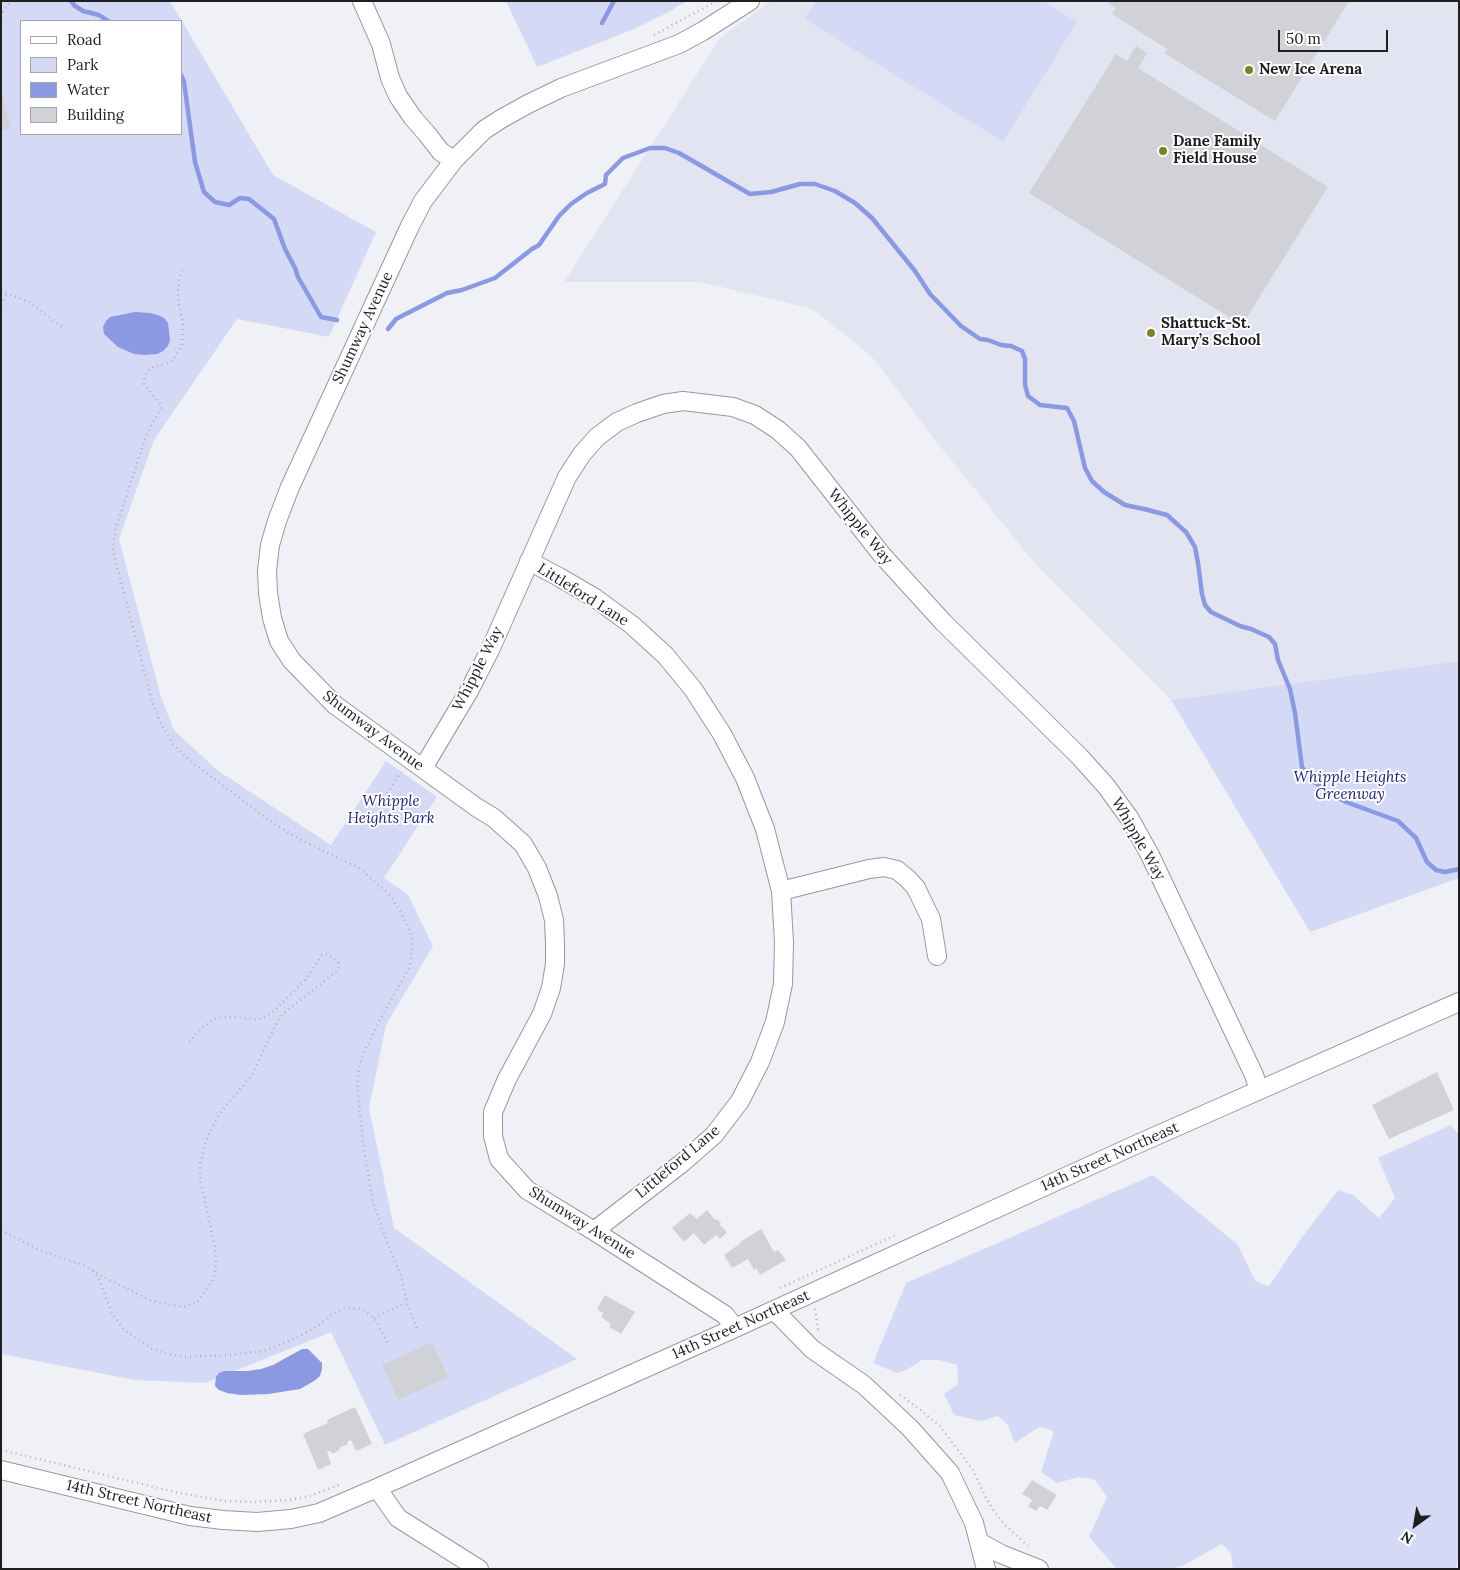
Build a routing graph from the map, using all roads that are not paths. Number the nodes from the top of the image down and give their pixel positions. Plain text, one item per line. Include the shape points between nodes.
1 (362, 1) edge
2 (750, 1) edge
3 (454, 160) junction
4 (529, 562) junction
5 (423, 768) junction
6 (781, 891) junction
7 (937, 956) dead end
8 (1459, 1002) edge
9 (1259, 1090) junction
10 (594, 1231) junction
11 (774, 1310) junction
12 (735, 1328) junction
13 (1, 1470) edge
14 (377, 1488) junction
15 (979, 1542) junction
16 (479, 1569) edge
17 (986, 1569) edge
18 (1039, 1569) edge

1 - 3 street via 381,44 398,96 441,152
2 - 3 street, Shumway Avenue via 679,44 561,88 528,104 484,130
3 - 5 street, Shumway Avenue via 423,201 410,226 293,480 270,545 267,571 272,618 279,641 292,661 335,705
4 - 5 street, Whipple Way via 474,683
4 - 6 street, Littleford Lane via 588,594 632,625 665,655 693,689 745,778 764,829
4 - 9 street, Whipple Way via 567,477 597,437 617,422 663,404 683,401 733,407 755,415 778,430 798,448 882,555 943,622 1106,786 1150,855
5 - 10 street, Shumway Avenue via 494,818 523,844 548,896 554,920 555,957 551,988 542,1014 498,1096 493,1112 493,1136 499,1159 527,1190
6 - 7 street via 869,868 897,870 916,888 931,919
6 - 10 street, Littleford Lane via 783,984 775,1022 740,1101 714,1135
8 - 9 street, 14th Street Northeast
9 - 11 street, 14th Street Northeast
10 - 12 street, Shumway Avenue via 726,1315
11 - 12 street, 14th Street Northeast
11 - 15 street via 812,1349 864,1385 910,1428 950,1473 974,1522
12 - 14 street, 14th Street Northeast
13 - 14 street, 14th Street Northeast via 190,1516 257,1522 319,1513
14 - 16 street via 398,1518
15 - 17 street
15 - 18 street

